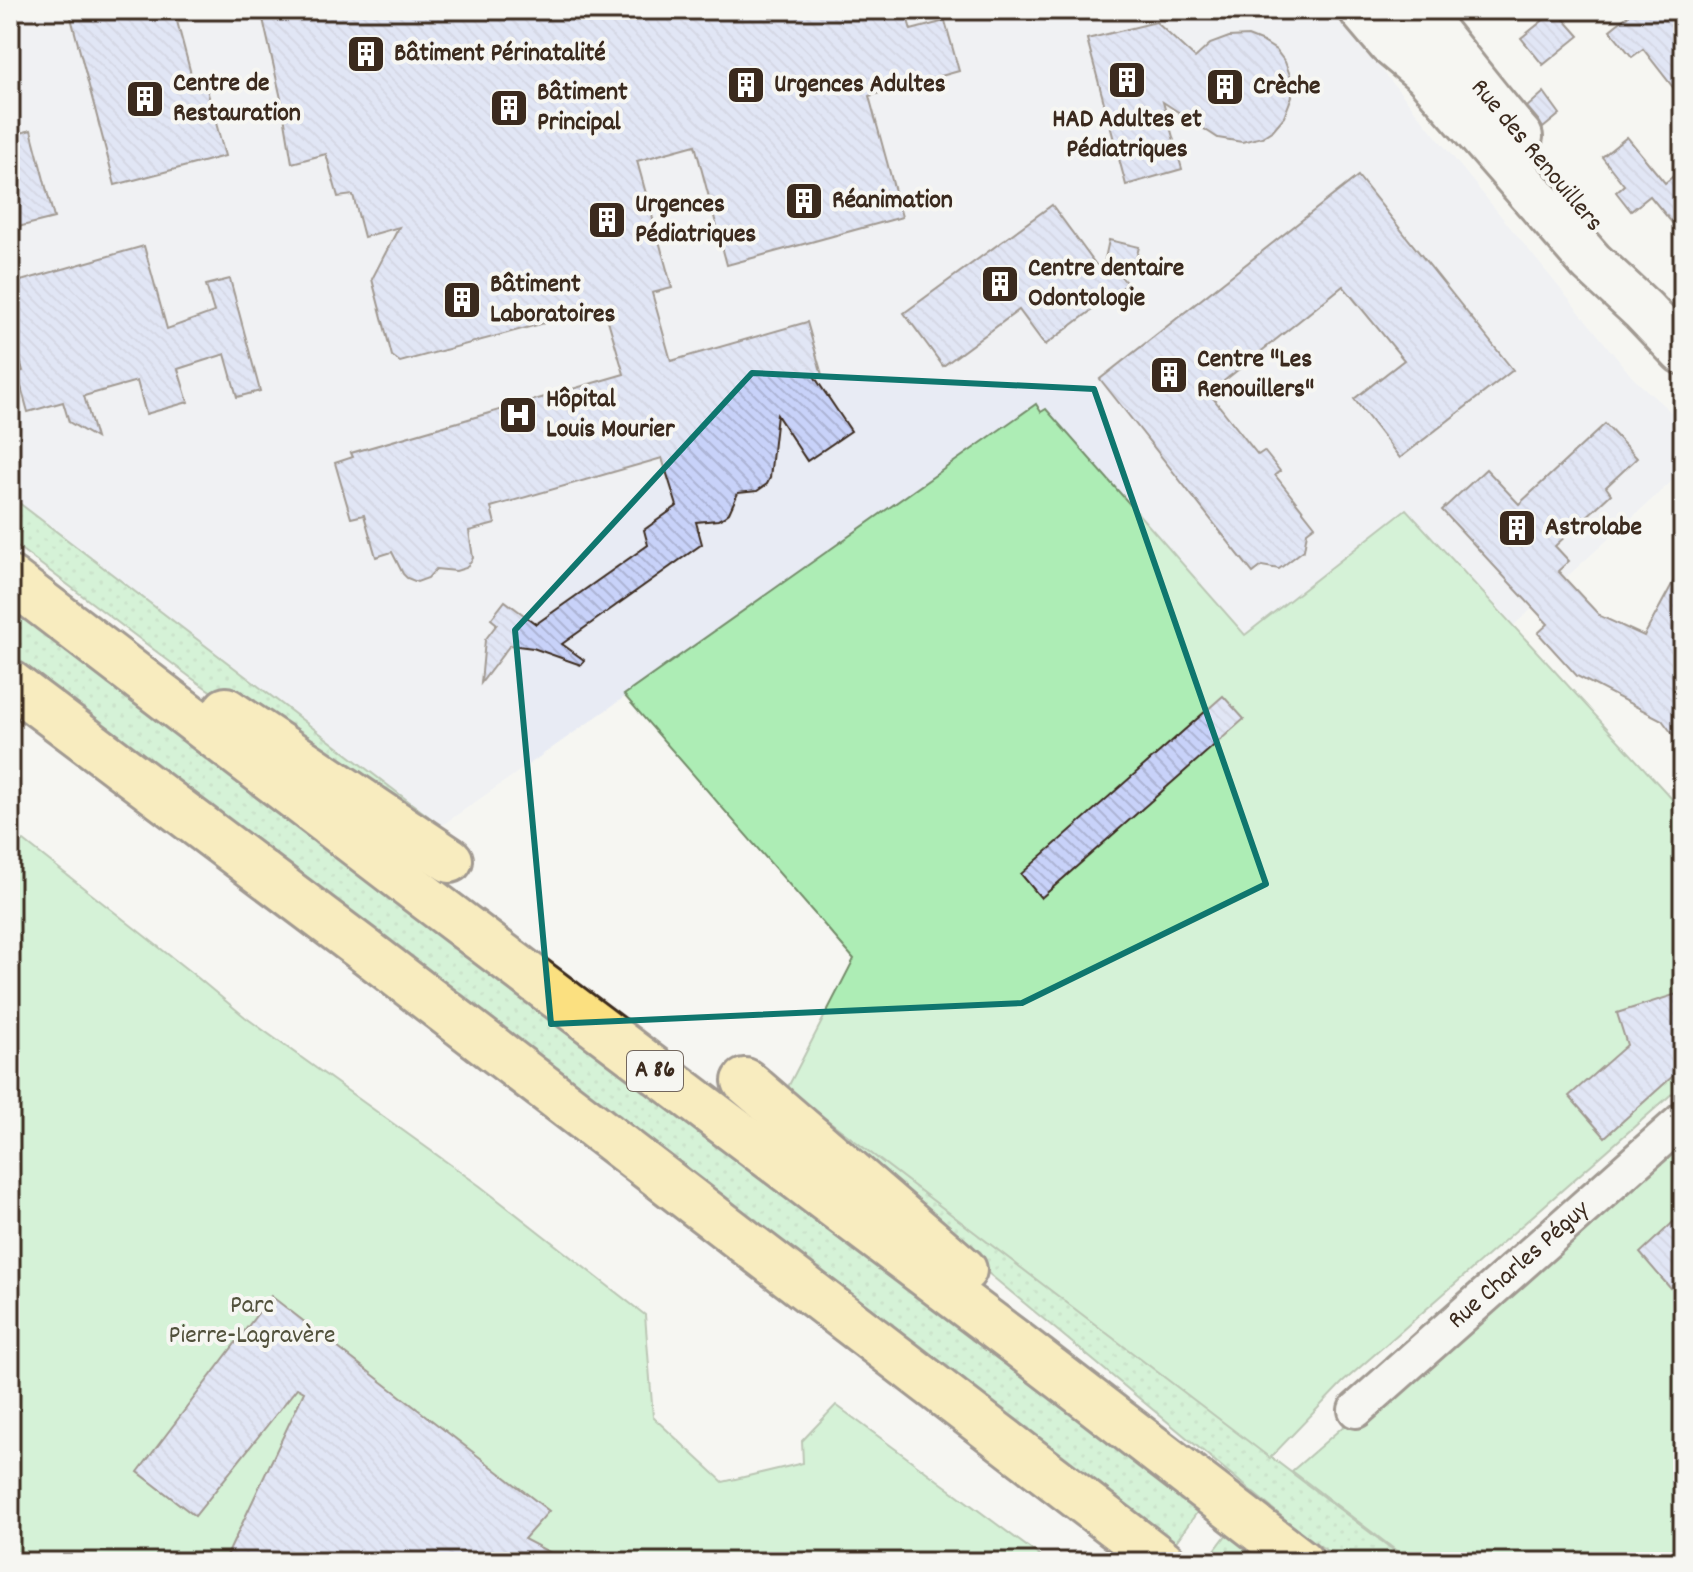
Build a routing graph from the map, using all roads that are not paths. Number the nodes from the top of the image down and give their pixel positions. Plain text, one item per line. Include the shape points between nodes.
1 (1362, 10) edge
2 (1385, 10) edge
3 (1417, 10) edge
4 (1440, 64) junction
5 (1683, 352) edge
6 (10, 579) edge
7 (10, 683) edge
8 (186, 713) junction
9 (450, 860) dead end
10 (745, 1081) dead end
11 (1683, 1120) edge
12 (1019, 1345) junction
13 (1356, 1410) dead end
14 (1163, 1562) edge
15 (1301, 1562) edge

1 - 4 street, Rue des Renouillers via 1390,43
2 - 4 street, Rue des Renouillers
3 - 4 street, Rue des Renouillers
4 - 5 street, Rue des Renouillers via 1591,262
6 - 8 highway, A 86
7 - 14 highway
8 - 9 highway via 216,704
8 - 12 highway, A 86
10 - 12 highway via 1015,1314
11 - 13 street, Rue Charles Péguy
12 - 15 highway, A 86

